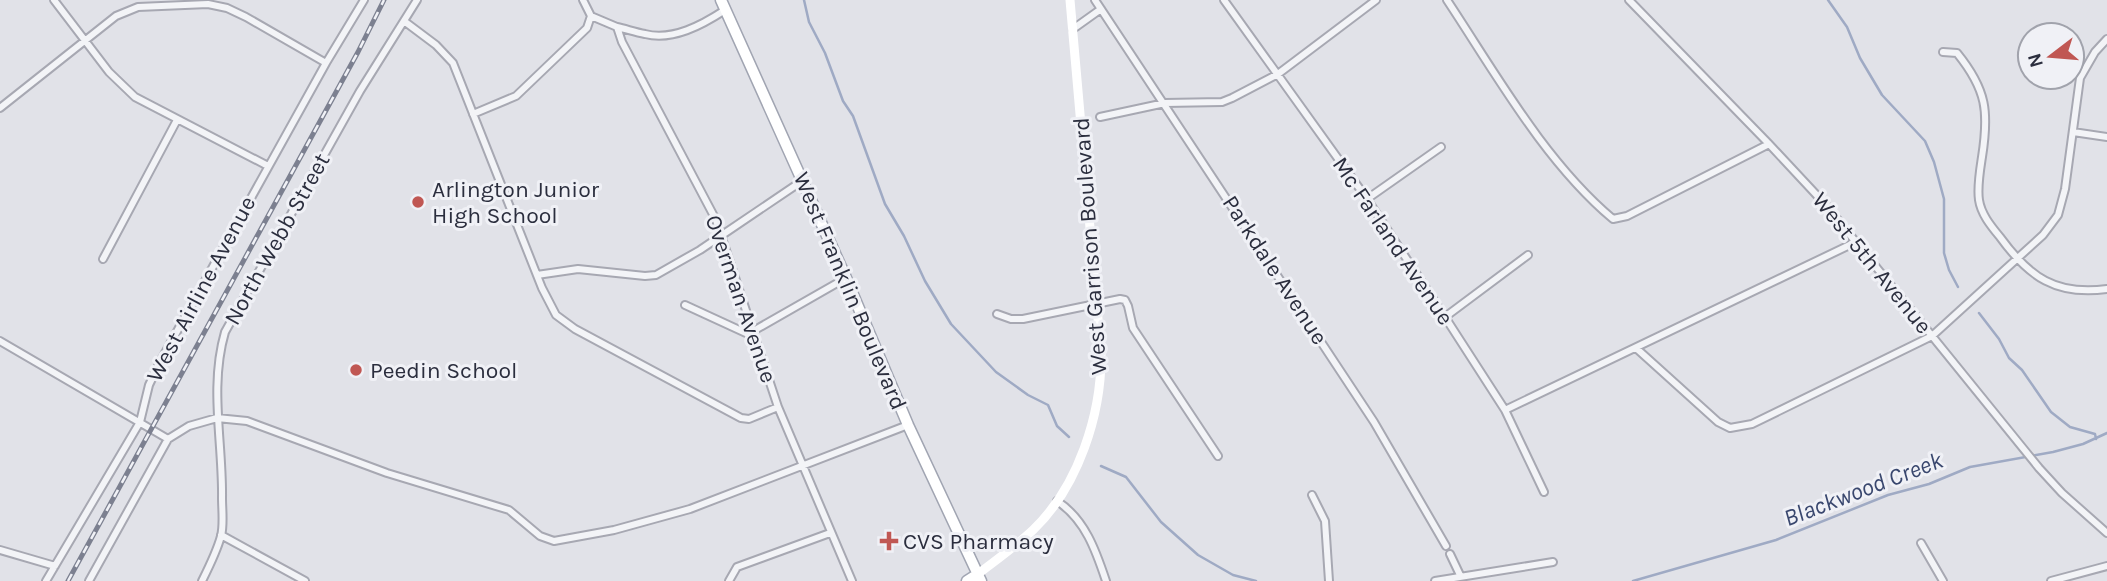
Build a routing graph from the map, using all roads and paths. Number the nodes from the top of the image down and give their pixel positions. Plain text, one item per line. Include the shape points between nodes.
1 (54, 0) edge
2 (364, 0) edge
3 (417, 0) edge
4 (583, 0) edge
5 (1070, 0) edge
6 (1224, 0) edge
7 (1376, 0) edge
8 (1447, 0) edge
9 (1629, 0) edge
10 (209, 2) edge
11 (1099, 3) edge
12 (723, 5) edge
13 (591, 16) junction
14 (404, 21) junction
15 (617, 27) junction
16 (1073, 29) junction
17 (2107, 38) edge
18 (86, 41) junction
19 (1943, 52) dead end
20 (326, 63) junction
21 (1278, 74) junction
22 (1165, 103) junction
23 (0, 108) edge
24 (473, 114) junction
25 (1100, 117) dead end
26 (177, 120) junction
27 (2073, 132) junction
28 (2107, 137) edge
29 (1769, 144) junction
30 (1441, 147) dead end
31 (268, 166) junction
32 (802, 181) junction
33 (1367, 199) junction
34 (723, 234) junction
35 (1856, 242) junction
36 (1528, 255) dead end
37 (103, 259) dead end
38 (2018, 260) junction
39 (537, 275) junction
40 (846, 278) junction
41 (2107, 289) edge
42 (685, 304) dead end
43 (1097, 304) junction
44 (997, 314) dead end
45 (1445, 317) junction
46 (754, 331) junction
47 (1932, 336) junction
48 (0, 341) edge
49 (1636, 348) junction
50 (778, 407) junction
51 (1505, 410) junction
52 (217, 418) junction
53 (139, 422) junction
54 (908, 425) junction
55 (168, 439) junction
56 (1218, 456) dead end
57 (802, 466) junction
58 (1544, 492) dead end
59 (1312, 495) dead end
60 (1057, 501) junction
61 (830, 533) junction
62 (2107, 533) edge
63 (221, 535) junction
64 (1921, 543) dead end
65 (1446, 546) dead end
66 (0, 551) edge
67 (1450, 554) dead end
68 (1553, 562) dead end
69 (55, 566) junction
70 (2107, 566) edge
71 (1460, 575) junction
72 (979, 577) edge
73 (46, 581) edge
74 (89, 581) edge
75 (202, 581) edge
76 (305, 581) edge
77 (729, 581) edge
78 (852, 581) edge
79 (967, 581) edge
80 (1106, 581) edge
81 (1329, 581) edge
82 (1434, 581) edge
83 (1942, 581) edge
84 (2051, 581) edge

1 - 18 street
2 - 20 street, West Airline Avenue
3 - 14 street, North Webb Street
4 - 13 street
5 - 16 main road, West Garrison Boulevard
6 - 21 street, Mc Farland Avenue
7 - 21 street
8 - 29 street via 1536,134 1595,204 1614,219
9 - 29 street, West 5th Avenue
10 - 18 street via 138,7 116,16
10 - 20 street via 246,17
11 - 16 street
11 - 22 street, Parkdale Avenue
12 - 15 street via 709,20 676,34 647,35
12 - 32 main road, West Franklin Boulevard
13 - 15 street
13 - 24 street via 587,28 516,96
14 - 24 street via 453,63
14 - 52 street, North Webb Street via 225,332 218,366
15 - 34 street, Overman Avenue
16 - 43 main road, West Garrison Boulevard
17 - 27 street via 2080,78
18 - 23 street
18 - 26 street via 125,88
19 - 38 street via 1957,53 1977,81 1987,122 1979,200 1986,218
20 - 31 street, West Airline Avenue
21 - 22 street via 1222,102
21 - 33 street, Mc Farland Avenue
22 - 25 street
22 - 65 street, Parkdale Avenue via 1380,431
24 - 39 street
26 - 31 street
26 - 37 street
27 - 28 street
27 - 38 street via 2058,215
29 - 35 street, West 5th Avenue
30 - 33 street
31 - 53 street, West Airline Avenue via 160,362
32 - 34 street
32 - 40 main road, West Franklin Boulevard
33 - 45 street, Mc Farland Avenue
34 - 39 street via 656,275 587,270
34 - 46 street, Overman Avenue
35 - 47 street, West 5th Avenue
35 - 49 street
36 - 45 street
38 - 41 street via 2043,281 2063,289
38 - 47 street
39 - 50 street via 554,312 575,329 741,418
40 - 46 street
40 - 54 main road, West Franklin Boulevard
42 - 46 street via 741,332
43 - 44 street via 1023,319
43 - 56 street via 1127,302 1133,328
43 - 60 main road, West Garrison Boulevard via 1101,370 1097,402 1079,460
45 - 51 street, Mc Farland Avenue
46 - 50 street, Overman Avenue
47 - 49 street via 1752,424 1730,428 1717,422
47 - 62 street, West 5th Avenue via 2039,468
48 - 53 street
49 - 51 street
50 - 57 street, Overman Avenue
51 - 58 street, Mc Farland Avenue
52 - 55 street via 189,426
52 - 57 street via 262,425 387,473 509,510 540,536 554,541 665,516
52 - 63 street, North Webb Street
53 - 55 street
53 - 69 street, West Airline Avenue
54 - 57 street
54 - 72 main road, West Franklin Boulevard
55 - 74 street
57 - 61 street, Overman Avenue
59 - 81 street via 1325,522
60 - 72 main road, West Garrison Boulevard via 1034,529
60 - 80 street via 1088,535
61 - 77 street via 737,567
61 - 78 street, Overman Avenue
63 - 75 street, North Webb Street
63 - 76 street
64 - 83 street
66 - 69 street
67 - 71 street
68 - 71 street
69 - 73 street, West Airline Avenue
70 - 84 street
71 - 82 street
72 - 79 main road

